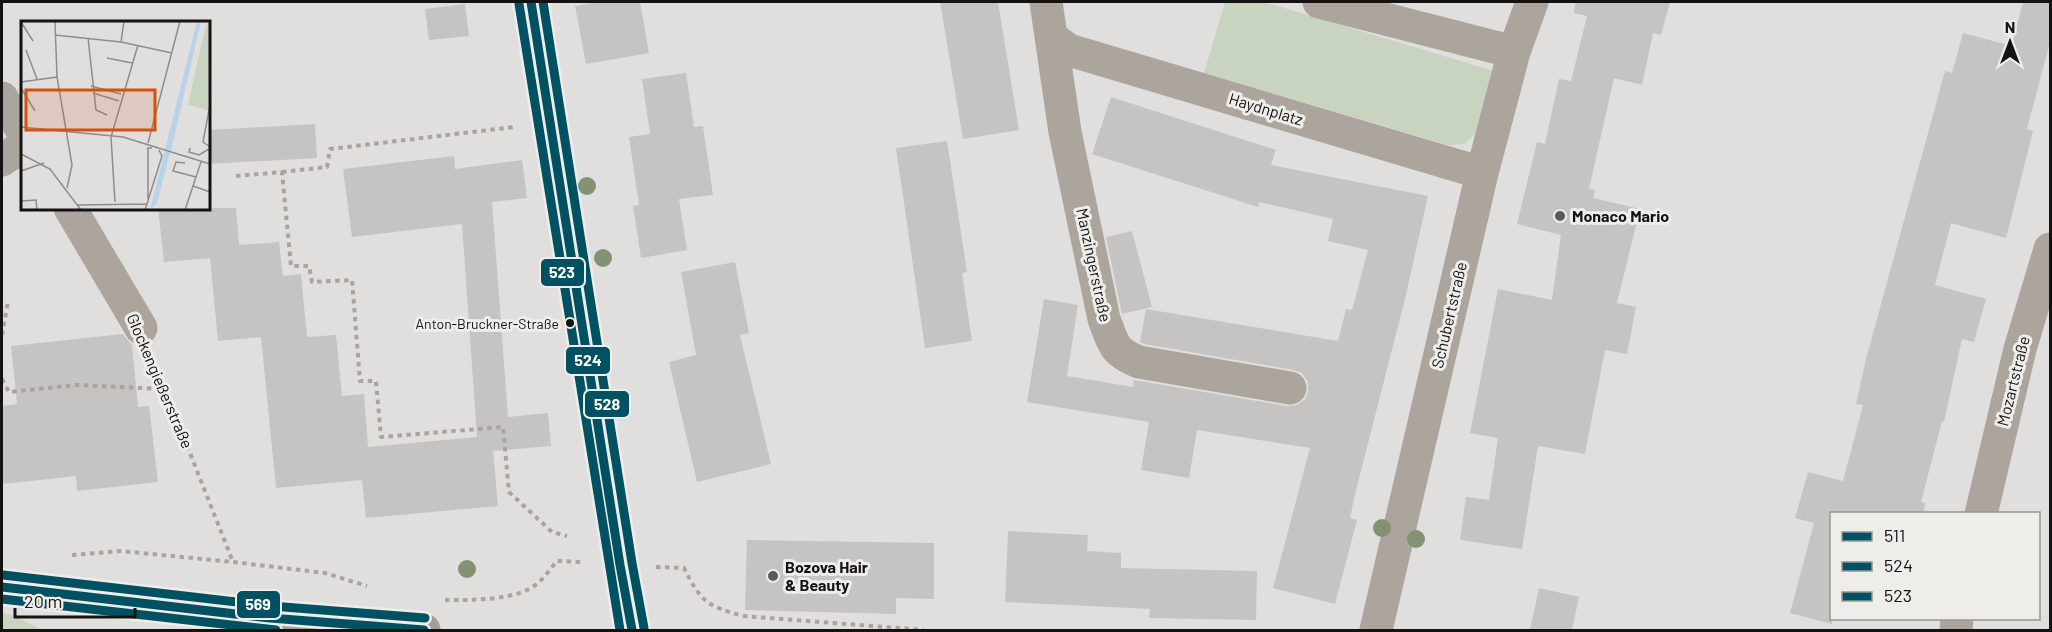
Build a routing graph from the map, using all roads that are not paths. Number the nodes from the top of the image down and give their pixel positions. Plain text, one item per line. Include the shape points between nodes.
1 (531, 2) edge
2 (1046, 2) edge
3 (1319, 2) edge
4 (1532, 2) edge
5 (1052, 39) junction
6 (1514, 52) junction
7 (2, 98) edge
8 (21, 128) edge
9 (21, 148) edge
10 (2, 160) edge
11 (1482, 173) junction
12 (71, 210) edge
13 (2050, 249) edge
14 (141, 328) road end
15 (1290, 388) dead end
16 (1981, 512) edge
17 (2, 587) edge
18 (270, 624) edge
19 (424, 630) edge
20 (632, 630) edge
21 (1376, 630) edge

1 - 20 street
2 - 5 street, Manzingerstraße
3 - 6 street
4 - 6 street, Schubertstraße
5 - 11 street, Haydnplatz via 1070,50
5 - 15 street, Manzingerstraße via 1065,132 1104,319 1122,356
6 - 11 street, Schubertstraße
7 - 8 street
9 - 10 street
11 - 21 street, Schubertstraße
12 - 14 street, Glockengießerstraße
13 - 16 street, Mozartstraße via 2020,349
17 - 18 main road
18 - 19 main road

